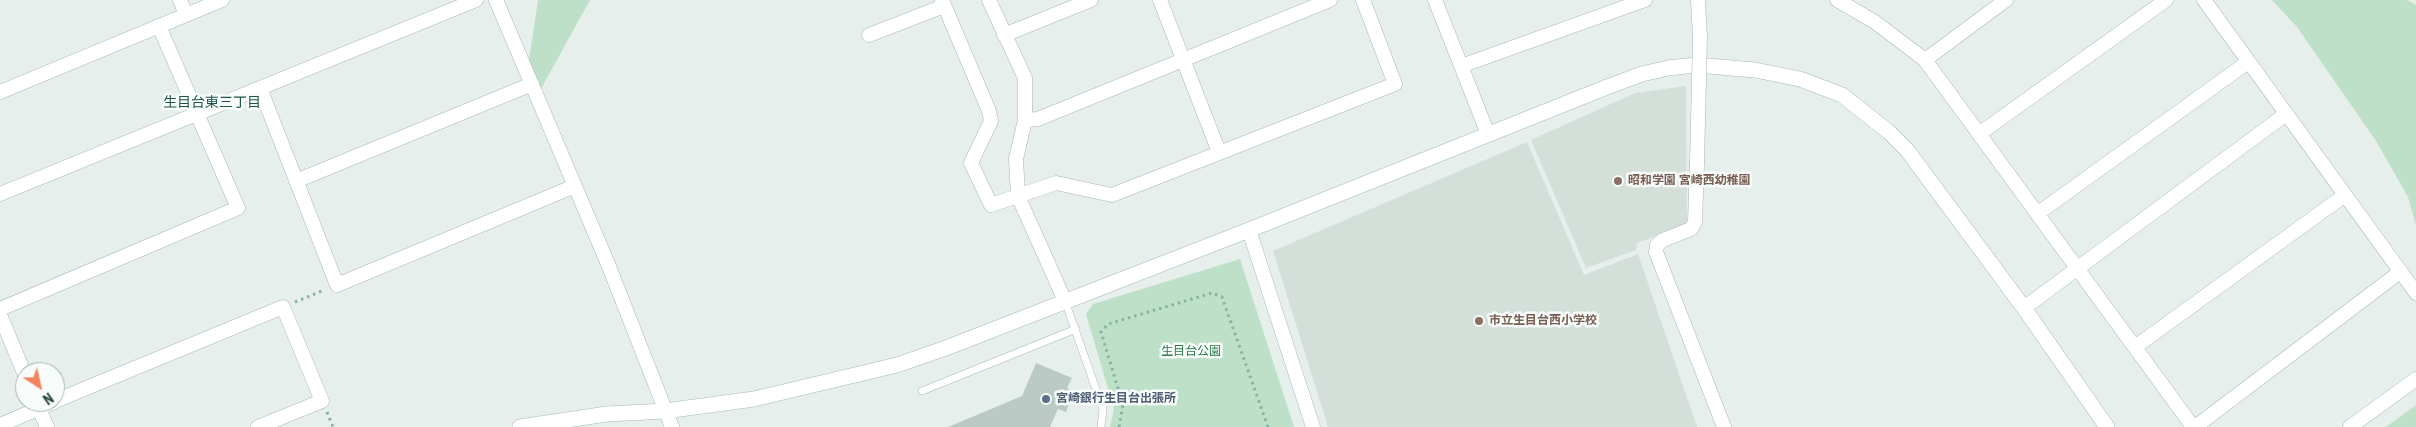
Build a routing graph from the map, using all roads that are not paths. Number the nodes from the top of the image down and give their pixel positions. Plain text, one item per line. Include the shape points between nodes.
1 (180, 0) edge
2 (222, 0) edge
3 (476, 0) edge
4 (496, 0) edge
5 (989, 0) edge
6 (1091, 0) edge
7 (1160, 0) edge
8 (1330, 0) edge
9 (1363, 0) edge
10 (1435, 0) edge
11 (1645, 0) edge
12 (1698, 0) edge
13 (2006, 0) edge
14 (2166, 0) edge
15 (2204, 0) edge
16 (1846, 2) edge
17 (943, 3) edge
18 (186, 15) junction
19 (159, 26) junction
20 (869, 34) dead end
21 (1004, 36) junction
22 (1925, 60) junction
23 (1184, 61) junction
24 (2248, 62) junction
25 (1461, 66) junction
26 (532, 84) junction
27 (260, 88) junction
28 (0, 92) edge
29 (197, 114) junction
30 (2286, 114) junction
31 (1025, 120) junction
32 (1488, 134) junction
33 (1979, 134) junction
34 (1219, 152) junction
35 (296, 181) junction
36 (575, 186) junction
37 (0, 194) edge
38 (2345, 195) junction
39 (1018, 196) junction
40 (2038, 214) junction
41 (1250, 230) junction
42 (2078, 268) junction
43 (2400, 272) junction
44 (2416, 293) edge
45 (1065, 301) junction
46 (2024, 308) junction
47 (0, 310) edge
48 (0, 315) edge
49 (1076, 329) junction
50 (2135, 347) junction
51 (20, 362) edge
52 (2416, 379) edge
53 (922, 392) dead end
54 (65, 397) edge
55 (665, 411) junction
56 (25, 412) edge
57 (41, 412) edge
58 (0, 425) edge
59 (47, 427) edge
60 (258, 427) edge
61 (520, 427) edge
62 (672, 427) edge
63 (1101, 427) edge
64 (1313, 427) edge
65 (1724, 427) edge
66 (2107, 427) edge
67 (2194, 427) edge
68 (2350, 427) edge

1 - 18 street
2 - 18 street
3 - 27 street
4 - 26 street
5 - 21 street
6 - 21 street
7 - 23 street
8 - 23 street
9 - 34 street via 1395,84
10 - 25 street
11 - 25 street
12 - 65 street, bridge via 1700,37 1694,222 1691,229 1656,245 1656,252
13 - 22 street
14 - 33 street
15 - 24 street
16 - 22 street
17 - 20 street
17 - 39 street via 991,121 971,163 991,205
18 - 19 street
19 - 28 street
19 - 29 street
21 - 31 street via 1025,78
22 - 33 street
23 - 31 street via 1038,118
23 - 34 street
24 - 30 street
24 - 40 street
25 - 32 street
26 - 35 street
26 - 36 street
27 - 29 street
27 - 35 street
29 - 37 street
29 - 47 street via 238,208
30 - 38 street
30 - 42 street
31 - 39 street via 1016,159
32 - 41 street
32 - 46 street via 1642,74 1668,68 1696,65 1755,70 1800,79 1842,95 1889,132 1906,150
33 - 40 street
34 - 39 street via 1112,194 1056,183
35 - 36 street via 337,284
36 - 55 street
38 - 43 street
38 - 50 street
39 - 45 street
40 - 42 street
41 - 45 street
41 - 64 street
42 - 46 street
42 - 50 street
43 - 44 street
43 - 67 street
45 - 49 lane
45 - 55 street via 897,365 754,399
46 - 66 street
48 - 51 street
49 - 53 lane
49 - 63 lane via 1103,410
50 - 67 street
52 - 68 street
54 - 60 street via 283,307 322,401
55 - 61 street via 608,414
55 - 62 street
56 - 58 street
57 - 59 street

